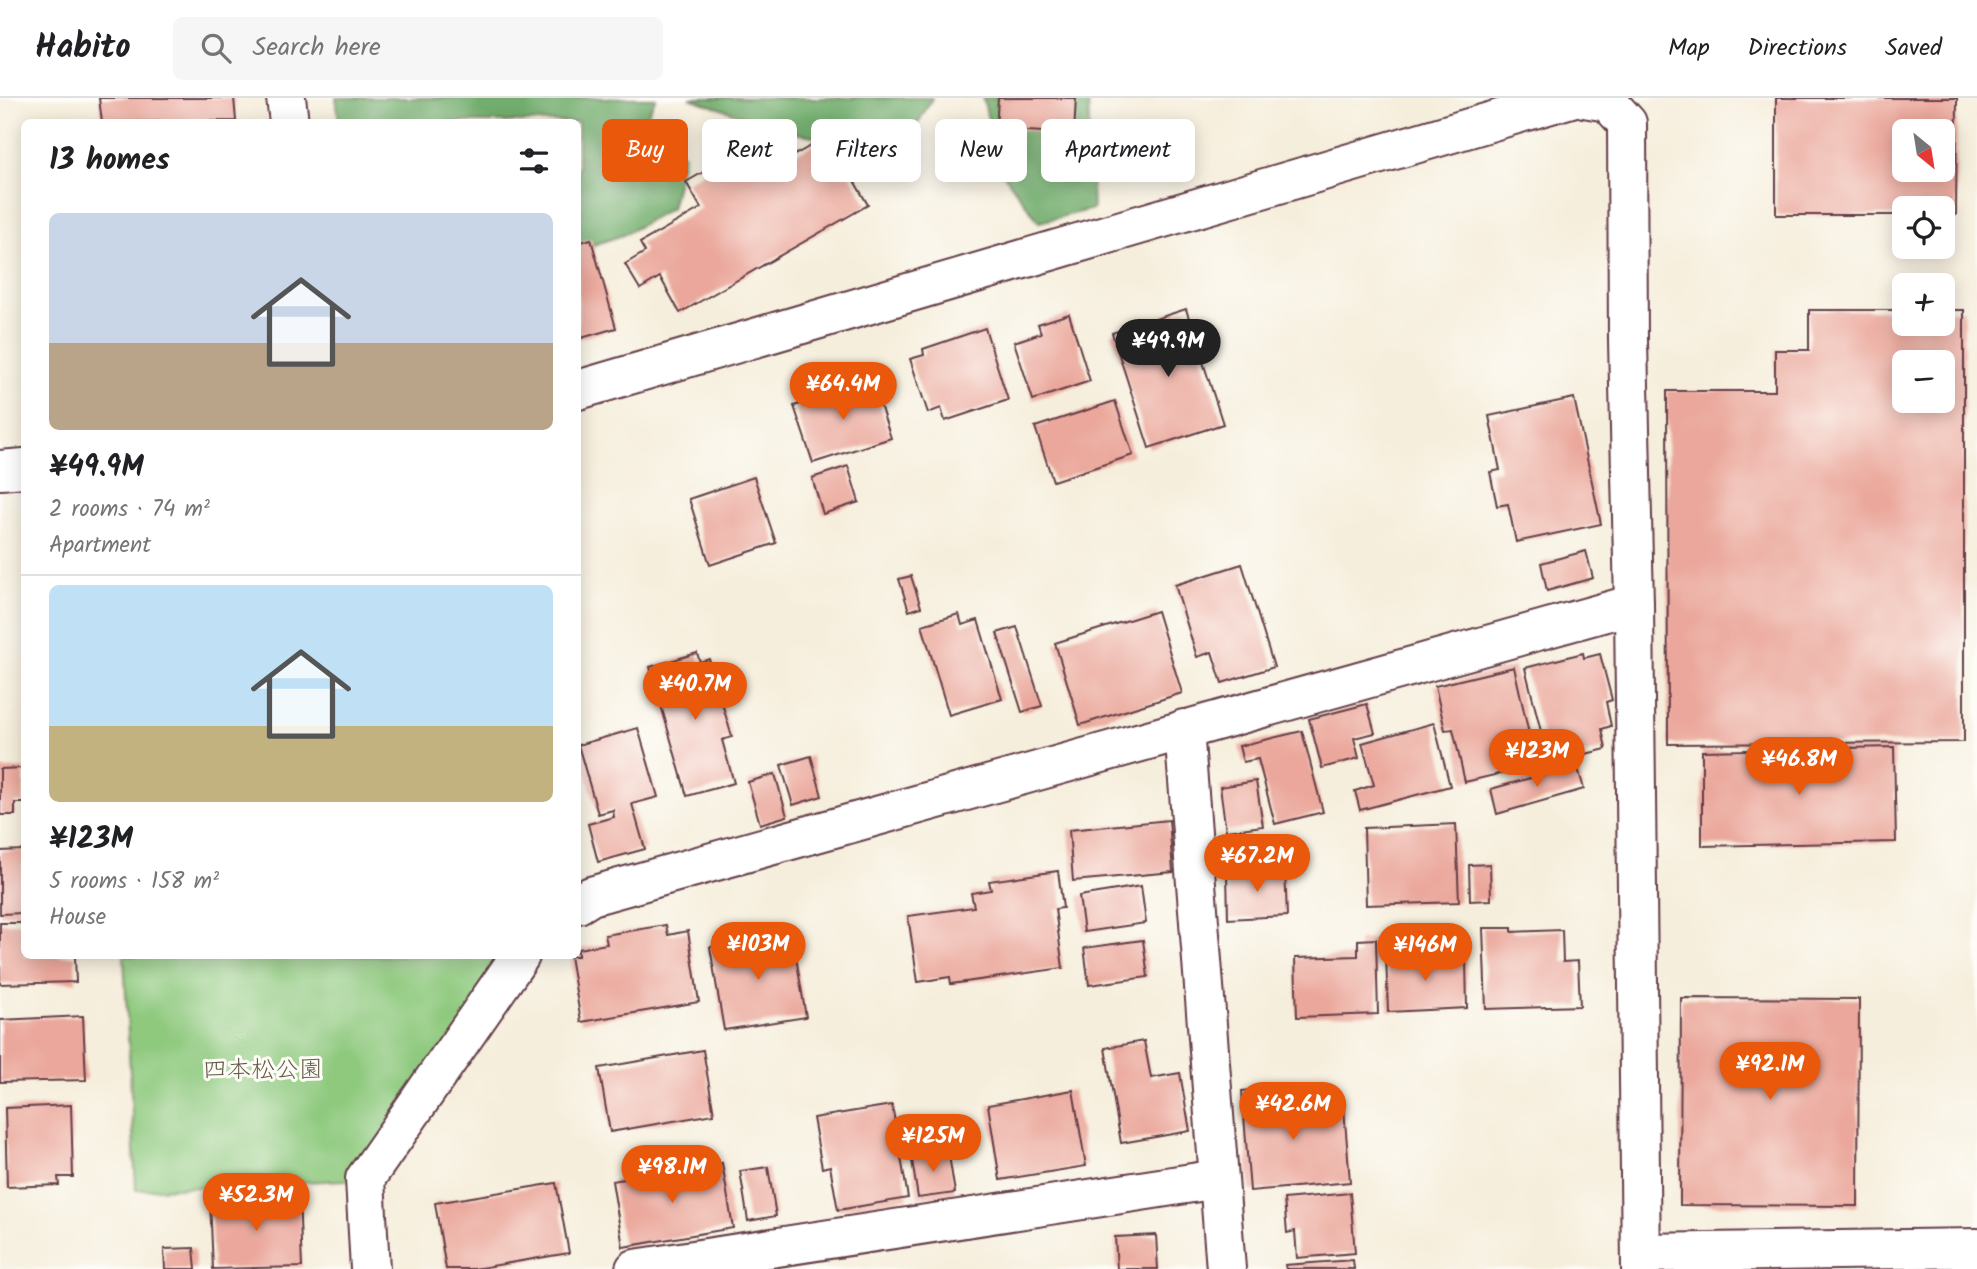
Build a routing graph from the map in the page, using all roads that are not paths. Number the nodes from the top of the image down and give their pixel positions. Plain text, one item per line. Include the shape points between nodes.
1 (286, 98) edge
2 (1571, 98) edge
3 (1584, 98) edge
4 (289, 119) edge
5 (581, 389) edge
6 (21, 468) edge
7 (0, 470) edge
8 (1634, 604) junction
9 (1184, 729) junction
10 (581, 902) edge
11 (518, 959) edge
12 (1218, 1179) junction
13 (1977, 1248) edge
14 (1641, 1261) edge
15 (370, 1269) edge
16 (635, 1269) edge
17 (1226, 1269) edge

1 - 4 street
2 - 5 street
3 - 8 street via 1608,102 1627,123
6 - 7 street
8 - 9 street
8 - 14 street
9 - 10 street
9 - 12 street
11 - 15 street via 365,1179
12 - 16 street
12 - 17 street
13 - 14 street

